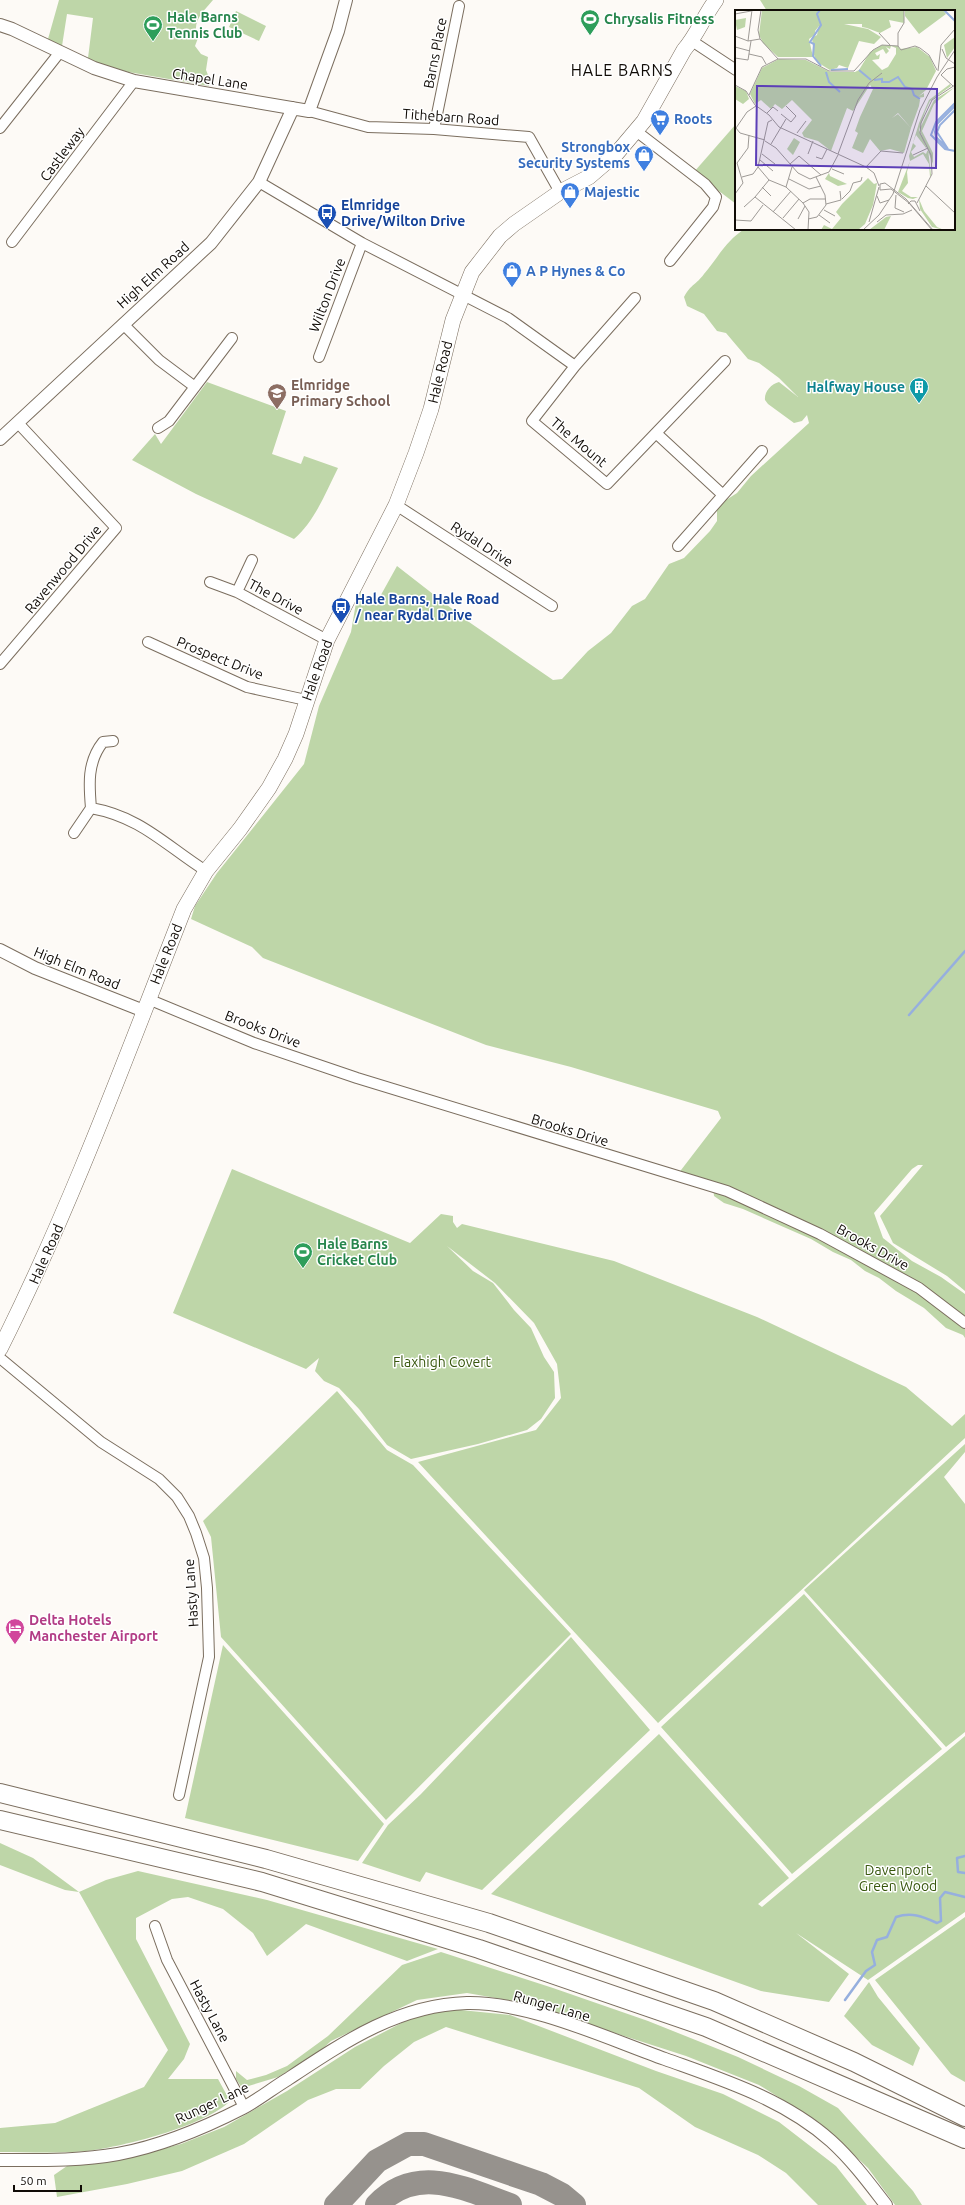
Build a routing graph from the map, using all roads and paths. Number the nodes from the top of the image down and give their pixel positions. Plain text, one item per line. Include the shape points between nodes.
1 (346, 0) edge
2 (716, 0) edge
3 (459, 6) dead end
4 (0, 25) edge
5 (692, 41) junction
6 (60, 52) junction
7 (735, 69) edge
8 (134, 82) junction
9 (293, 108) junction
10 (309, 111) junction
11 (0, 128) edge
12 (434, 129) junction
13 (636, 131) junction
14 (259, 182) junction
15 (560, 192) junction
16 (12, 242) dead end
17 (362, 243) junction
18 (670, 261) dead end
19 (462, 296) junction
20 (635, 298) dead end
21 (123, 324) junction
22 (232, 338) dead end
23 (319, 357) dead end
24 (725, 361) dead end
25 (575, 366) junction
26 (195, 387) junction
27 (18, 423) junction
28 (158, 428) dead end
29 (656, 434) junction
30 (0, 439) edge
31 (762, 451) dead end
32 (723, 495) junction
33 (396, 505) junction
34 (678, 546) dead end
35 (252, 560) dead end
36 (210, 582) dead end
37 (237, 592) junction
38 (552, 606) dead end
39 (327, 640) junction
40 (148, 642) dead end
41 (0, 664) edge
42 (306, 700) junction
43 (113, 741) dead end
44 (91, 808) junction
45 (74, 833) dead end
46 (206, 871) junction
47 (0, 950) edge
48 (146, 1005) junction
49 (965, 1323) edge
50 (0, 1349) edge
51 (0, 1358) edge
52 (0, 1794) edge
53 (179, 1795) dead end
54 (0, 1820) edge
55 (155, 1926) dead end
56 (244, 2107) junction
57 (965, 2117) edge
58 (965, 2140) edge
59 (0, 2160) edge
60 (886, 2205) edge

1 - 10 street via 338,32
2 - 5 main road, Hale Road
3 - 12 street, Barns Place
4 - 6 street, Chapel Lane
5 - 7 street
5 - 13 main road, Hale Road via 684,50
6 - 8 street, Chapel Lane via 94,68
6 - 11 street
8 - 9 street, Chapel Lane
8 - 16 street, Castleway
9 - 10 street, Chapel Lane
9 - 14 street, High Elm Road
10 - 12 street, Tithebarn Road via 368,127
12 - 15 street, Tithebarn Road via 529,137
13 - 15 main road, Hale Road via 607,163 589,177
13 - 18 street via 705,184 716,197 713,208
14 - 17 street
14 - 21 street, High Elm Road via 211,243
15 - 19 main road, Hale Road via 529,212 500,236 472,272
17 - 19 street
17 - 23 street, Wilton Drive
19 - 25 street via 508,318
19 - 33 main road, Hale Road via 453,320 431,409
20 - 25 street, The Mount
21 - 26 street via 159,360
21 - 27 street, High Elm Road
22 - 26 street
24 - 29 street, The Mount
25 - 29 street, The Mount via 532,421 601,480 607,484
26 - 28 street via 169,421
27 - 30 street, High Elm Road
27 - 41 street, Ravenwood Drive via 116,528
29 - 32 street
31 - 32 street
32 - 34 street
33 - 38 street, Rydal Drive
33 - 39 main road, Hale Road
35 - 37 street
36 - 37 street, The Drive
37 - 39 street, The Drive
39 - 42 main road, Hale Road
40 - 42 street, Prospect Drive via 247,687
42 - 46 main road, Hale Road via 296,734 269,788
43 - 44 street via 103,742 92,764 88,779
44 - 45 street
44 - 46 street via 114,812 140,824
46 - 48 main road, Hale Road via 184,908
47 - 48 street, High Elm Road via 35,968
48 - 49 street, Brooks Drive via 357,1078 728,1191 820,1234 919,1288
48 - 50 main road, Hale Road via 66,1208 29,1292
51 - 53 street, Hasty Lane via 101,1442 159,1479 176,1497 189,1516 196,1533 206,1573 208,1657
52 - 57 highway via 266,1859 488,1923 714,2001 854,2062
54 - 58 highway via 262,1882 479,1949 706,2027
55 - 56 street, Hasty Lane via 167,1960
56 - 59 street, Runger Lane via 161,2142 118,2154 70,2160
56 - 60 street, Runger Lane via 354,2036 392,2019 433,2006 470,2003 518,2009 744,2087 785,2108 831,2141

